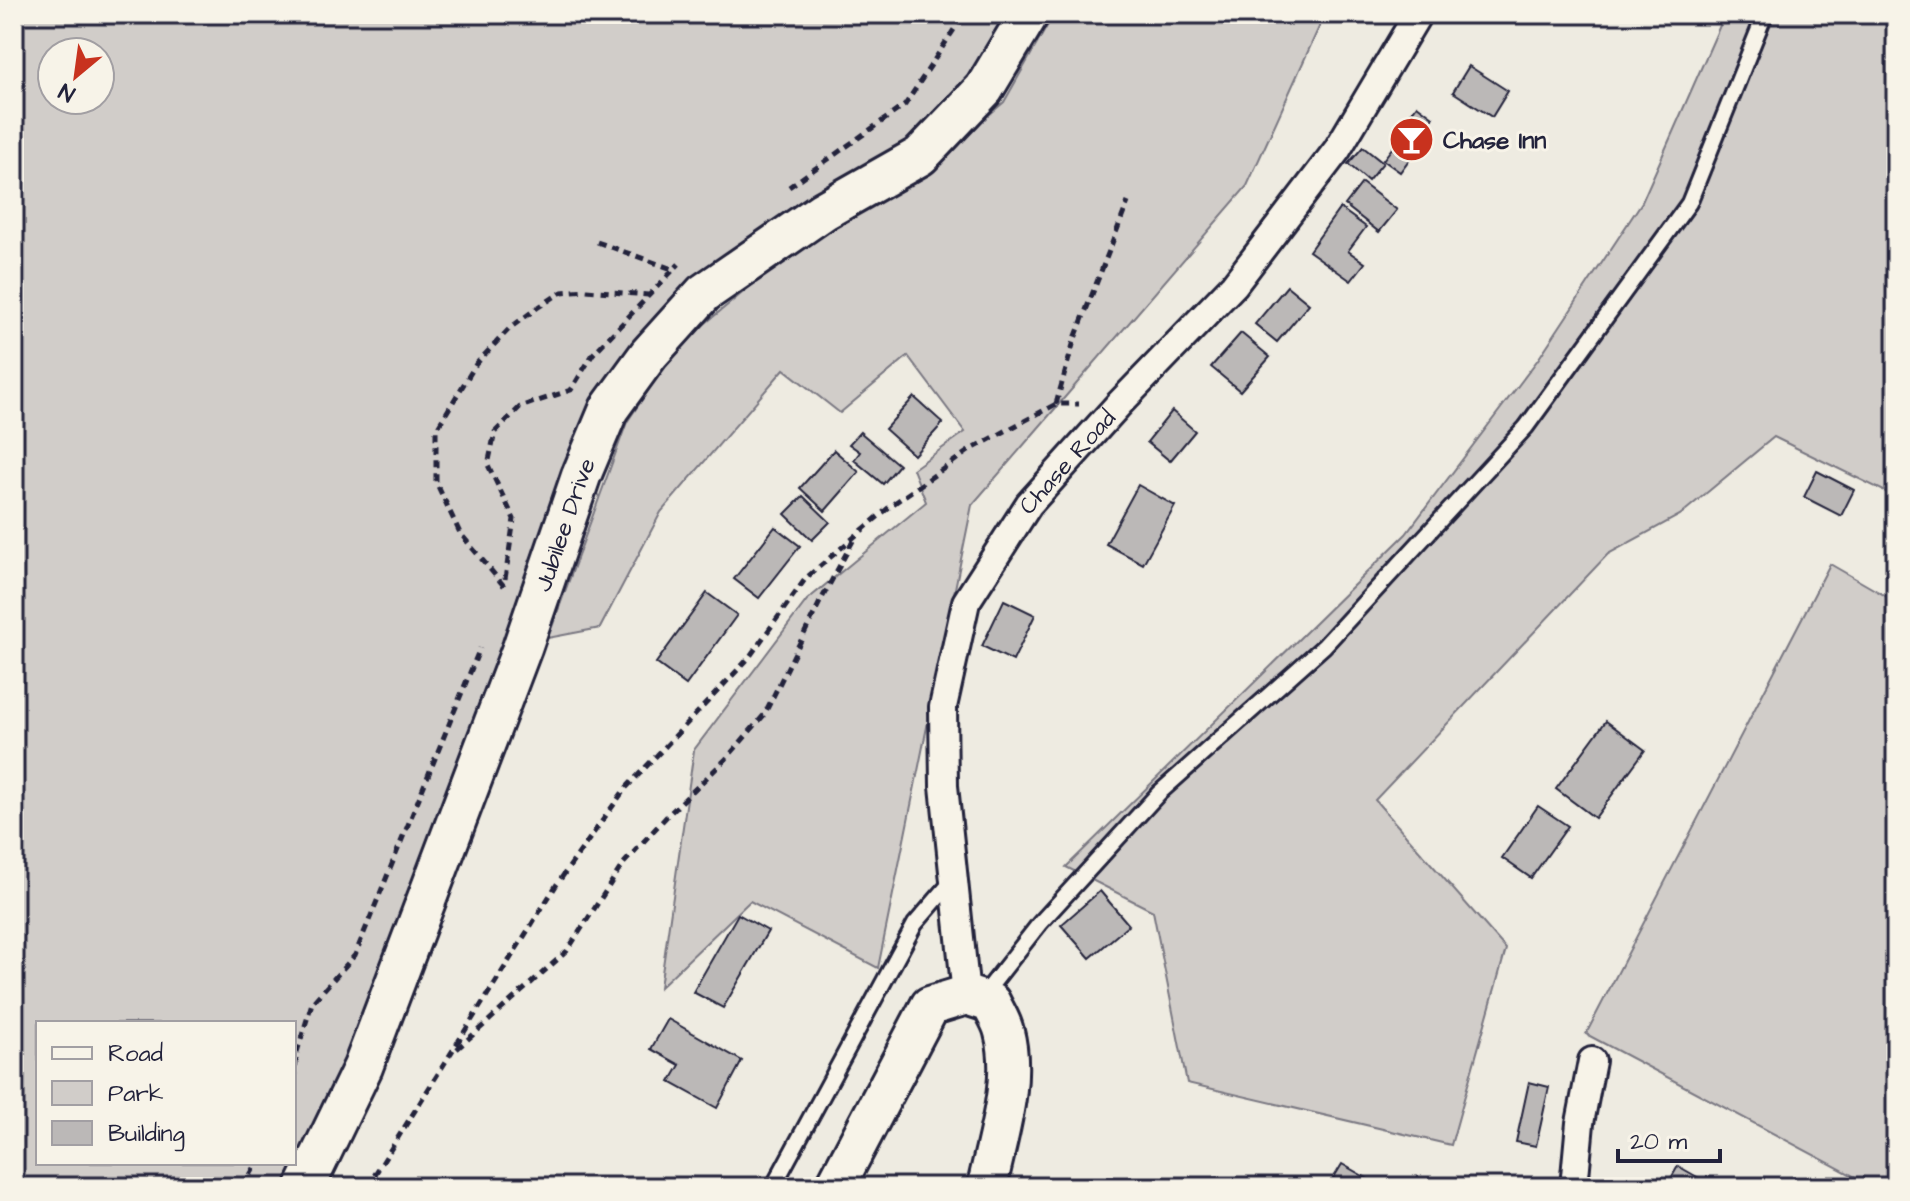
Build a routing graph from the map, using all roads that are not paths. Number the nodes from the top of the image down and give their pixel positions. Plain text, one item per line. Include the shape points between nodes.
1 (1029, 14) edge
2 (1418, 14) edge
3 (1765, 14) edge
4 (953, 880) junction
5 (973, 998) junction
6 (1592, 1061) dead end
7 (305, 1187) edge
8 (773, 1187) edge
9 (835, 1187) edge
10 (987, 1187) edge
11 (1574, 1187) edge

1 - 7 main road, Jubilee Drive via 984,89 920,156 823,211 704,293 609,409 380,1025
2 - 4 street, Chase Road via 1337,150 1234,285 1029,504 966,602 943,707
3 - 5 lane via 1689,203 1526,427 1324,646 1159,793
4 - 5 street, Chase Road
4 - 8 lane via 915,924
5 - 9 main road via 930,1006
5 - 10 main road via 991,1003 1004,1030 1008,1063
6 - 11 street

